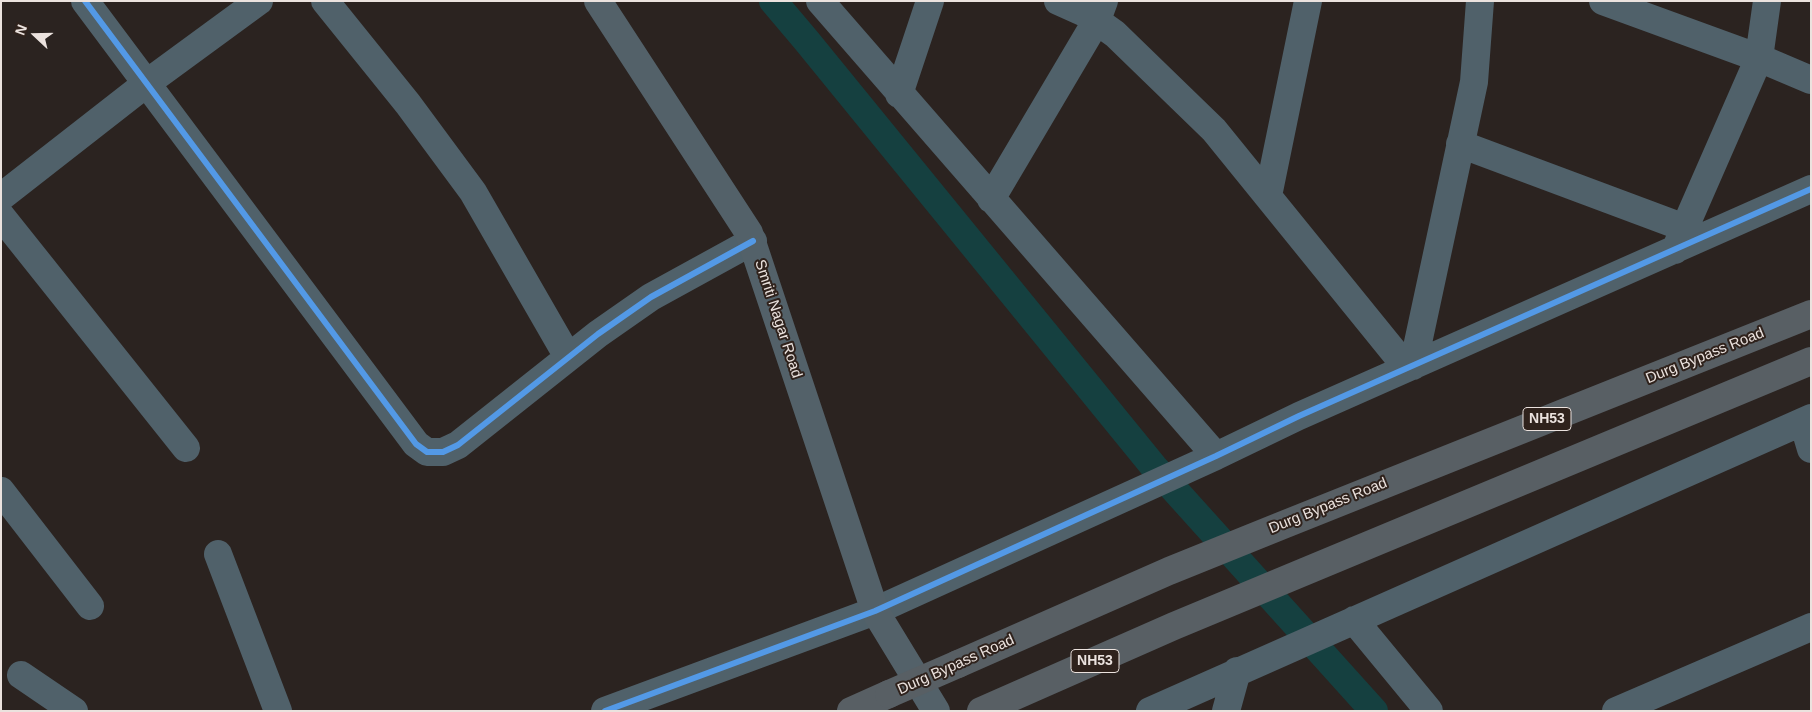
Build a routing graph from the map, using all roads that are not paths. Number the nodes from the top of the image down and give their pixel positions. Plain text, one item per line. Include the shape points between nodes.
1 (84, 1) edge
2 (259, 1) edge
3 (325, 1) edge
4 (598, 1) edge
5 (820, 1) edge
6 (930, 1) edge
7 (1058, 1) edge
8 (1308, 1) edge
9 (1480, 1) edge
10 (1602, 1) edge
11 (1767, 1) edge
12 (1100, 11) edge
13 (1759, 58) junction
14 (1811, 80) edge
15 (146, 83) junction
16 (899, 94) junction
17 (1460, 144) junction
18 (1811, 189) edge
19 (1268, 196) junction
20 (1, 198) edge
21 (991, 199) junction
22 (1, 216) edge
23 (1680, 239) junction
24 (753, 241) junction
25 (1811, 314) edge
26 (568, 357) junction
27 (1811, 361) edge
28 (1410, 367) junction
29 (1807, 420) edge
30 (186, 448) dead end
31 (1811, 449) edge
32 (1216, 456) junction
33 (1, 491) edge
34 (218, 554) dead end
35 (90, 606) dead end
36 (875, 611) junction
37 (1354, 620) junction
38 (1811, 627) edge
39 (1237, 671) junction
40 (21, 675) dead end
41 (1659, 703) edge
42 (74, 711) edge
43 (278, 711) edge
44 (605, 711) edge
45 (851, 711) edge
46 (936, 711) edge
47 (981, 711) edge
48 (1150, 711) edge
49 (1226, 711) edge
50 (1429, 711) edge
51 (1616, 711) edge

1 - 15 street
2 - 15 street
3 - 26 street via 408,104 473,192
4 - 24 main road, Smriti Nagar Road
5 - 16 street
6 - 16 street
7 - 12 street via 1087,14
8 - 19 street
9 - 17 street via 1474,82
10 - 13 street
11 - 13 street
12 - 19 street via 1116,34 1214,130
12 - 21 street
13 - 14 street
13 - 23 street
15 - 20 street
15 - 26 street via 416,444 427,452 443,452 458,445
16 - 21 street
17 - 23 street
17 - 28 street
18 - 23 street
19 - 28 street
21 - 32 street
22 - 30 street
23 - 28 street
24 - 26 street via 651,297
24 - 36 main road, Smriti Nagar Road
25 - 45 highway, Durg Bypass Road / NH53, bridge via 1169,571
27 - 47 highway, NH53 via 1209,612
28 - 32 street
29 - 31 street
29 - 37 street
32 - 36 street
33 - 35 street
34 - 43 street
36 - 44 street
36 - 46 main road, Smriti Nagar Road
37 - 39 street
37 - 50 street
38 - 41 street
39 - 48 street
39 - 49 street
40 - 42 street
41 - 51 street

